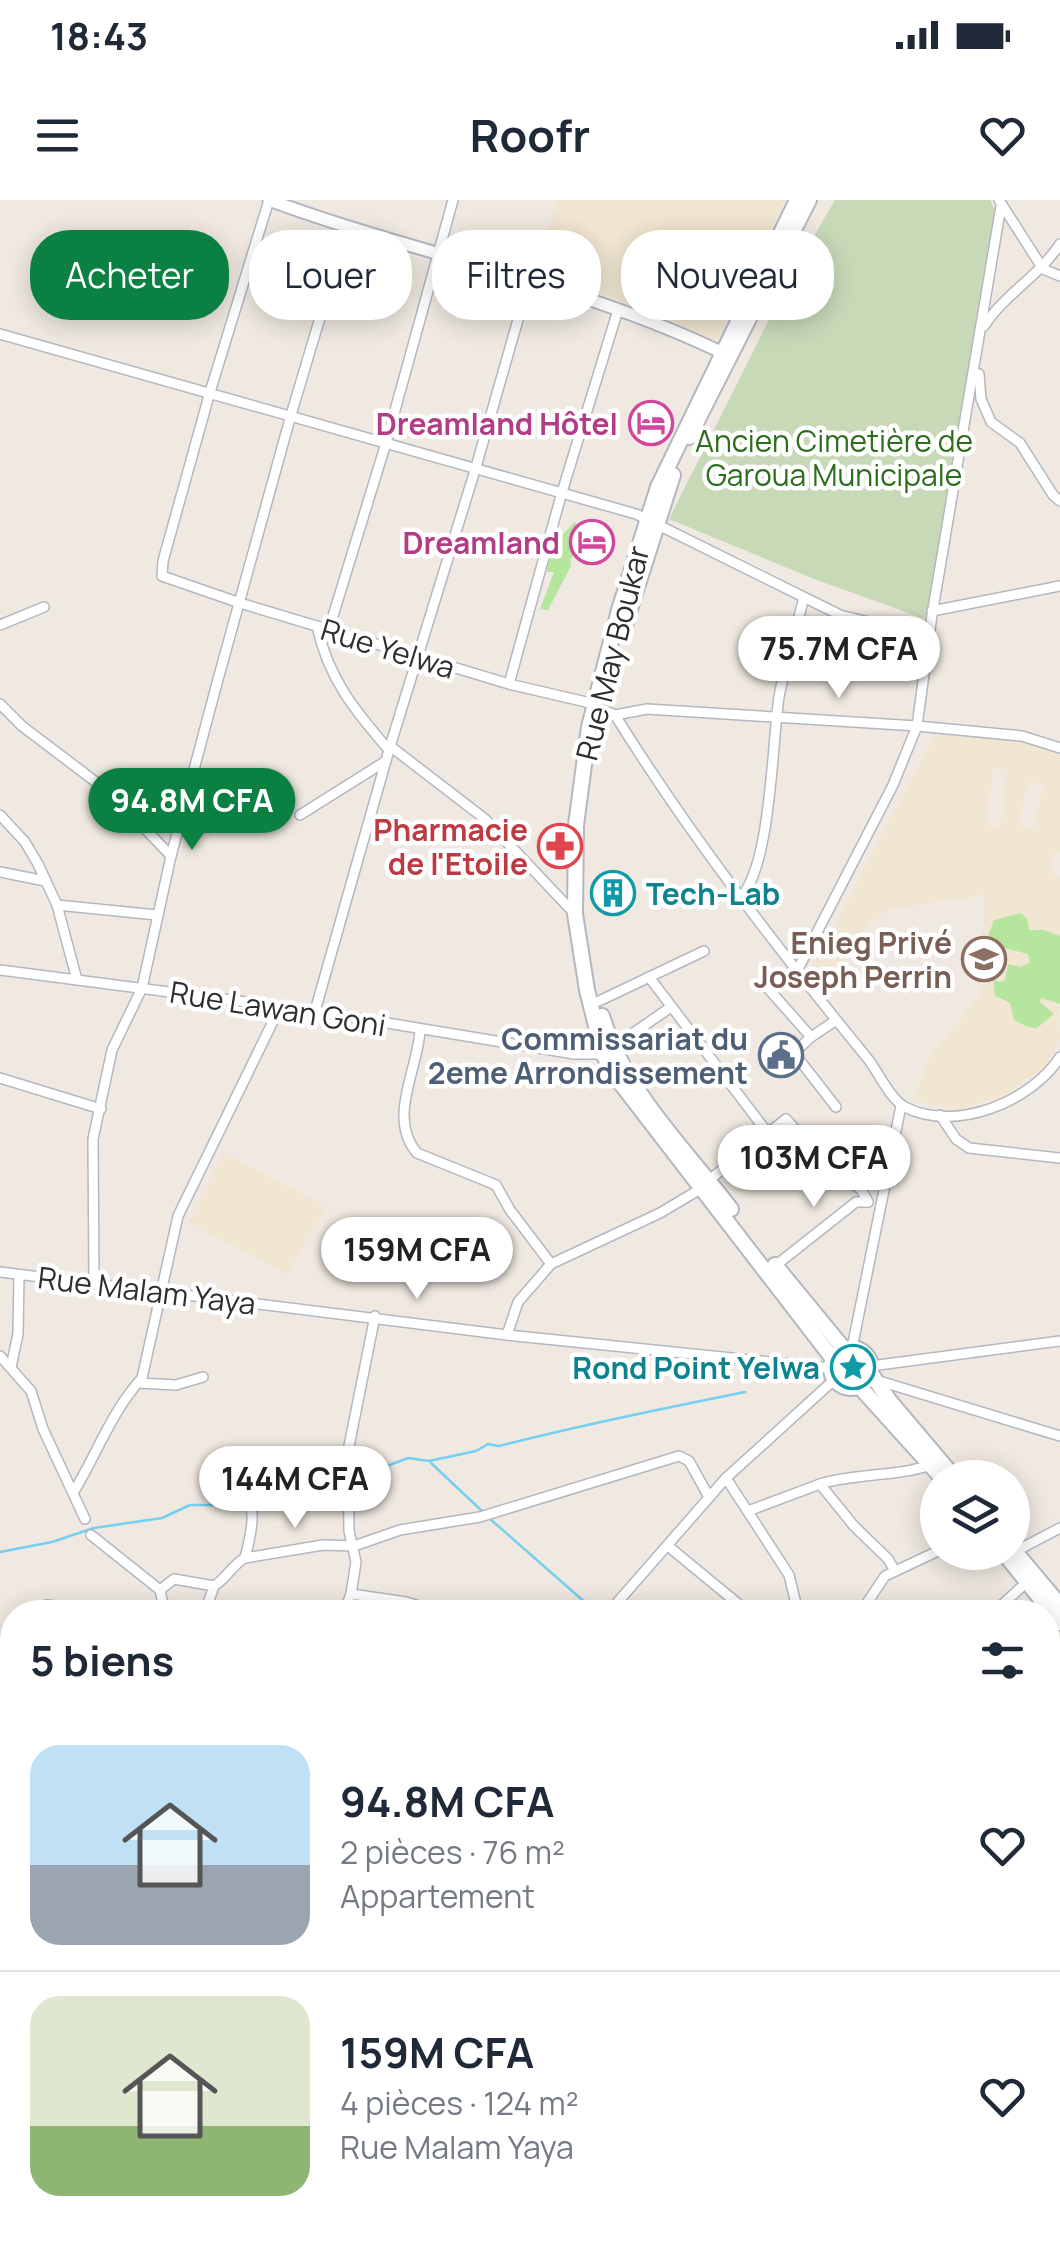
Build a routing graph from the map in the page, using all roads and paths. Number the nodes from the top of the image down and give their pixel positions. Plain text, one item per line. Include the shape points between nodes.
1 (269, 200) edge
2 (453, 200) edge
3 (797, 200) edge
4 (809, 200) edge
5 (1000, 203) edge
6 (347, 227) junction
7 (445, 230) edge
8 (1060, 244) edge
9 (432, 252) edge
10 (1043, 269) junction
11 (432, 276) edge
12 (1060, 276) edge
13 (601, 305) edge
14 (618, 310) junction
15 (517, 320) edge
16 (982, 328) junction
17 (0, 334) edge
18 (726, 355) junction
19 (978, 356) junction
20 (210, 392) junction
21 (291, 415) junction
22 (386, 443) junction
23 (476, 467) junction
24 (562, 492) junction
25 (1060, 501) edge
26 (652, 521) junction
27 (1060, 586) edge
28 (804, 598) junction
29 (240, 603) junction
30 (44, 606) dead end
31 (932, 612) junction
32 (0, 625) edge
33 (317, 626) junction
34 (329, 630) junction
35 (930, 637) junction
36 (418, 656) junction
37 (509, 684) junction
38 (0, 704) edge
39 (603, 710) junction
40 (777, 716) junction
41 (917, 726) junction
42 (389, 748) junction
43 (1060, 748) edge
44 (386, 762) junction
45 (0, 815) edge
46 (300, 816) dead end
47 (171, 856) junction
48 (0, 872) edge
49 (45, 881) junction
50 (742, 896) junction
51 (56, 904) junction
52 (575, 914) junction
53 (157, 915) junction
54 (704, 951) dead end
55 (0, 970) edge
56 (796, 972) junction
57 (648, 977) junction
58 (76, 980) junction
59 (764, 985) dead end
60 (142, 988) junction
61 (598, 1001) junction
62 (280, 1007) junction
63 (670, 1008) junction
64 (315, 1012) junction
65 (835, 1020) junction
66 (420, 1030) junction
67 (811, 1037) junction
68 (608, 1050) junction
69 (1060, 1058) edge
70 (0, 1078) edge
71 (901, 1106) junction
72 (836, 1107) dead end
73 (101, 1109) junction
74 (940, 1116) junction
75 (768, 1132) junction
76 (1060, 1158) edge
77 (705, 1184) junction
78 (868, 1202) junction
79 (880, 1206) junction
80 (551, 1264) junction
81 (775, 1266) junction
82 (0, 1272) edge
83 (19, 1275) junction
84 (94, 1283) junction
85 (159, 1290) junction
86 (375, 1316) junction
87 (508, 1335) junction
88 (1060, 1341) edge
89 (0, 1356) edge
90 (839, 1361) junction
91 (11, 1367) junction
92 (872, 1373) junction
93 (203, 1377) dead end
94 (138, 1382) junction
95 (859, 1386) junction
96 (1060, 1436) edge
97 (926, 1460) edge
98 (941, 1460) edge
99 (240, 1461) dead end
100 (920, 1467) edge
101 (726, 1478) junction
102 (820, 1484) junction
103 (73, 1493) junction
104 (710, 1497) junction
105 (748, 1512) junction
106 (85, 1519) dead end
107 (1060, 1528) edge
108 (90, 1535) dead end
109 (1030, 1541) edge
110 (354, 1546) junction
111 (668, 1546) junction
112 (245, 1558) junction
113 (920, 1559) edge
114 (1023, 1570) edge
115 (894, 1571) junction
116 (1026, 1575) junction
117 (214, 1586) junction
118 (160, 1590) junction
119 (352, 1594) junction
120 (162, 1600) edge
121 (210, 1600) edge
122 (349, 1600) edge
123 (392, 1600) edge
124 (621, 1600) edge
125 (733, 1600) edge
126 (795, 1600) edge
127 (868, 1600) edge
128 (1004, 1600) edge
129 (1044, 1600) edge
130 (1053, 1600) edge

1 - 6 street
1 - 20 street
2 - 7 street
3 - 18 main road, Rue May Boukar
4 - 18 main road, Rue May Boukar
5 - 10 street
5 - 16 street
6 - 9 street
6 - 21 street
8 - 10 street
10 - 12 street
10 - 16 street via 1002,301
11 - 22 street
13 - 14 street
14 - 18 street
14 - 24 street
15 - 23 street
16 - 19 street
17 - 20 street
18 - 26 main road, Rue May Boukar via 672,454
19 - 25 street via 981,400 991,422 1020,443
19 - 31 street
20 - 21 street
20 - 29 street, Rue Yelwa via 162,576
21 - 22 street
21 - 29 street
22 - 23 street
22 - 34 street
23 - 24 street
23 - 36 street
24 - 26 street
24 - 37 street
26 - 28 street
26 - 39 main road, Rue May Boukar
27 - 31 street
28 - 35 street via 852,620
28 - 40 street
29 - 33 street, Rue Yelwa
29 - 47 street
30 - 32 street
31 - 35 street
33 - 34 street, Rue Yelwa
33 - 42 street via 344,697
34 - 36 street, Rue Yelwa
35 - 41 street
36 - 37 street, Rue Yelwa
36 - 42 street
37 - 39 street, Rue Yelwa
38 - 47 street via 113,795
39 - 40 street, Rue Yelwa
39 - 50 street
39 - 52 main road, Rue May Boukar via 578,796
39 - 61 main road, Rue May Boukar via 588,790 582,891
40 - 41 street, Rue Yelwa
40 - 50 street via 767,815
41 - 43 street, Rue Yelwa via 1022,736
41 - 56 street
42 - 44 street
42 - 52 street via 485,819
44 - 46 street
44 - 64 street
45 - 49 street via 25,842
47 - 53 street
48 - 49 street
49 - 51 street
50 - 56 street
51 - 53 street
51 - 58 street
52 - 68 main road, Rue May Boukar via 587,990
53 - 60 street
54 - 57 street
55 - 58 street, Rue Lawan Goni
56 - 65 street
57 - 61 street
57 - 63 street
58 - 60 street, Rue Lawan Goni
59 - 67 street
60 - 62 street, Rue Lawan Goni
60 - 73 street via 112,1050
61 - 68 main road, Rue May Boukar
62 - 64 street, Rue Lawan Goni
62 - 85 street via 178,1216
63 - 68 street
63 - 75 street
64 - 66 street, Rue Lawan Goni
65 - 67 street
65 - 71 street
66 - 68 street, Rue Lawan Goni via 574,1054
66 - 80 street via 403,1116 411,1146 496,1185
67 - 72 street via 794,1053
68 - 77 main road, Rue May Boukar via 642,1114
69 - 74 street via 1003,1104 967,1116
70 - 73 street
71 - 74 street
71 - 79 street
73 - 84 street via 94,1139
74 - 76 street via 970,1148
75 - 77 street
75 - 78 street via 786,1119
77 - 80 street
77 - 81 main road, Rue May Boukar
77 - 90 main road, Rue May Boukar
78 - 79 street
78 - 81 street via 856,1202
79 - 90 street
80 - 87 street via 518,1302
81 - 90 main road, Rue May Boukar
82 - 83 street, Rue Malam Yaya
83 - 84 street, Rue Malam Yaya
83 - 91 street
84 - 85 street, Rue Malam Yaya
85 - 86 street, Rue Malam Yaya
85 - 94 street via 148,1362
86 - 87 street, Rue Malam Yaya
86 - 110 street via 348,1451
87 - 90 street, Rue Malam Yaya
88 - 92 street
89 - 91 street
90 - 92 main road via 865,1354
90 - 95 main road via 845,1387
90 - 101 street
91 - 103 street via 30,1392
92 - 95 main road
92 - 96 street
92 - 98 main road
93 - 94 street
94 - 103 street
95 - 97 main road
99 - 112 street via 239,1482 250,1497 253,1524
100 - 102 street
101 - 104 street
101 - 105 street
102 - 105 street
102 - 115 street
103 - 106 street
104 - 110 street via 690,1461 679,1456 480,1518 400,1530
104 - 111 street
105 - 126 street via 788,1575
107 - 109 street
108 - 118 street
110 - 112 street via 323,1544
110 - 119 street
111 - 124 street
111 - 125 street
112 - 117 street
113 - 115 street
114 - 116 main road
115 - 127 street
116 - 128 street
116 - 129 main road
116 - 130 main road
117 - 118 street via 174,1580
117 - 121 street
118 - 120 street
119 - 122 street
119 - 123 street

